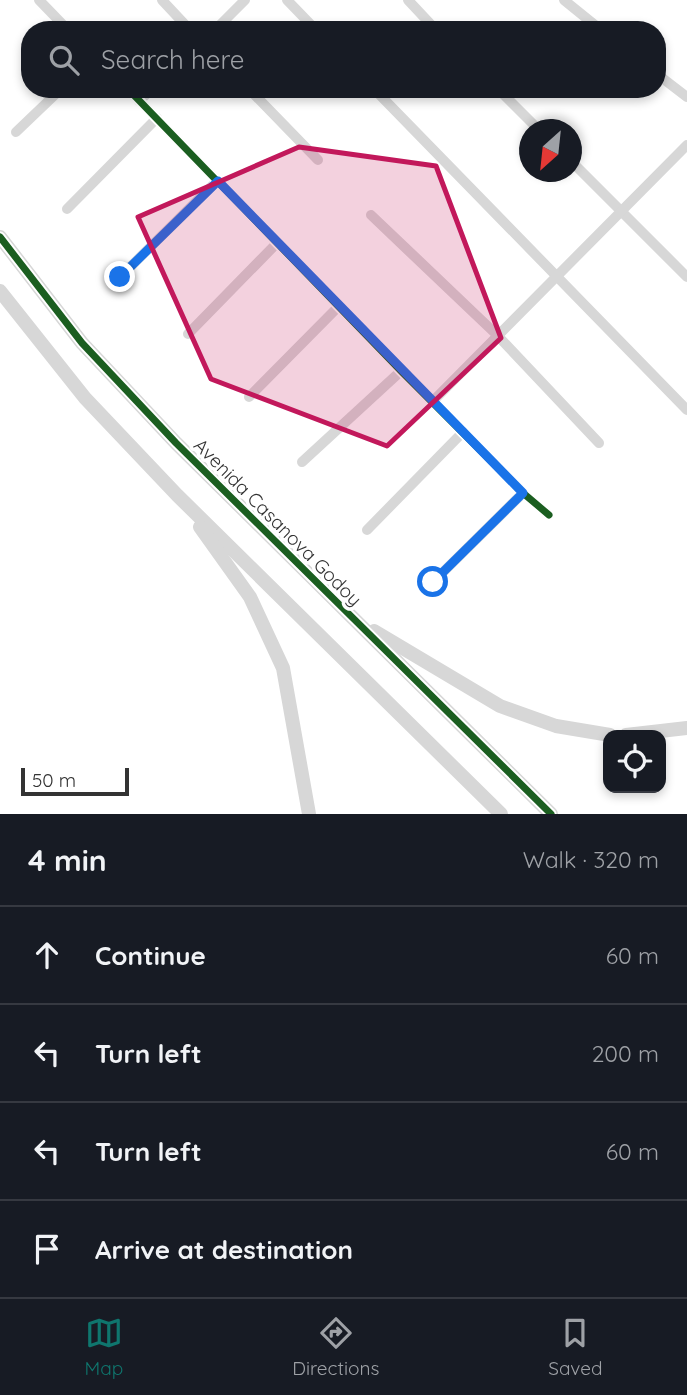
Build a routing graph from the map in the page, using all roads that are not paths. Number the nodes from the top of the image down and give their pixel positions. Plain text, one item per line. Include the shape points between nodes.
1 (39, 0) edge
2 (162, 0) edge
3 (245, 0) edge
4 (287, 0) edge
5 (408, 0) edge
6 (564, 0) edge
7 (59, 21) edge
8 (182, 21) edge
9 (224, 21) edge
10 (307, 21) edge
11 (428, 21) edge
12 (590, 21) edge
13 (666, 81) edge
14 (687, 97) edge
15 (52, 98) edge
16 (136, 98) edge
17 (142, 98) edge
18 (258, 98) edge
19 (383, 98) edge
20 (508, 98) edge
21 (139, 101) junction
22 (157, 118) junction
23 (528, 119) edge
24 (16, 132) dead end
25 (687, 145) edge
26 (318, 160) dead end
27 (582, 172) edge
28 (218, 181) junction
29 (67, 209) dead end
30 (622, 212) junction
31 (370, 215) dead end
32 (0, 237) edge
33 (277, 243) junction
34 (556, 275) junction
35 (120, 277) dead end
36 (687, 277) edge
37 (0, 291) edge
38 (338, 307) junction
39 (188, 334) dead end
40 (497, 335) junction
41 (401, 371) junction
42 (249, 397) dead end
43 (432, 402) junction
44 (687, 410) edge
45 (463, 432) junction
46 (600, 443) dead end
47 (302, 462) dead end
48 (523, 493) junction
49 (177, 495) junction
50 (549, 515) dead end
51 (367, 530) dead end
52 (433, 582) dead end
53 (333, 599) junction
54 (687, 728) edge
55 (666, 730) edge
56 (603, 734) edge
57 (309, 814) edge
58 (501, 814) edge
59 (551, 814) edge

1 - 7 street
2 - 8 street
3 - 9 street
4 - 10 street
5 - 11 street
6 - 12 street
13 - 14 street
15 - 24 street
16 - 21 street
17 - 21 street
18 - 26 street
19 - 34 street
20 - 23 street
21 - 22 street
22 - 28 street
22 - 29 street
25 - 30 street
27 - 30 street
28 - 33 street
28 - 35 street
30 - 34 street
30 - 36 street
31 - 40 street
32 - 53 street, Avenida Casanova Godoy via 82,343
33 - 38 street
33 - 39 street
34 - 40 street
34 - 44 street
37 - 49 street via 85,398
38 - 41 street
38 - 42 street
40 - 43 street
40 - 46 street
41 - 43 street
41 - 47 street
43 - 45 street
45 - 48 street
45 - 51 street
48 - 50 street
48 - 52 street
49 - 57 street via 250,597 283,668
49 - 58 street
53 - 56 street via 415,657 500,706 556,726
53 - 59 street, Avenida Casanova Godoy
54 - 55 street

